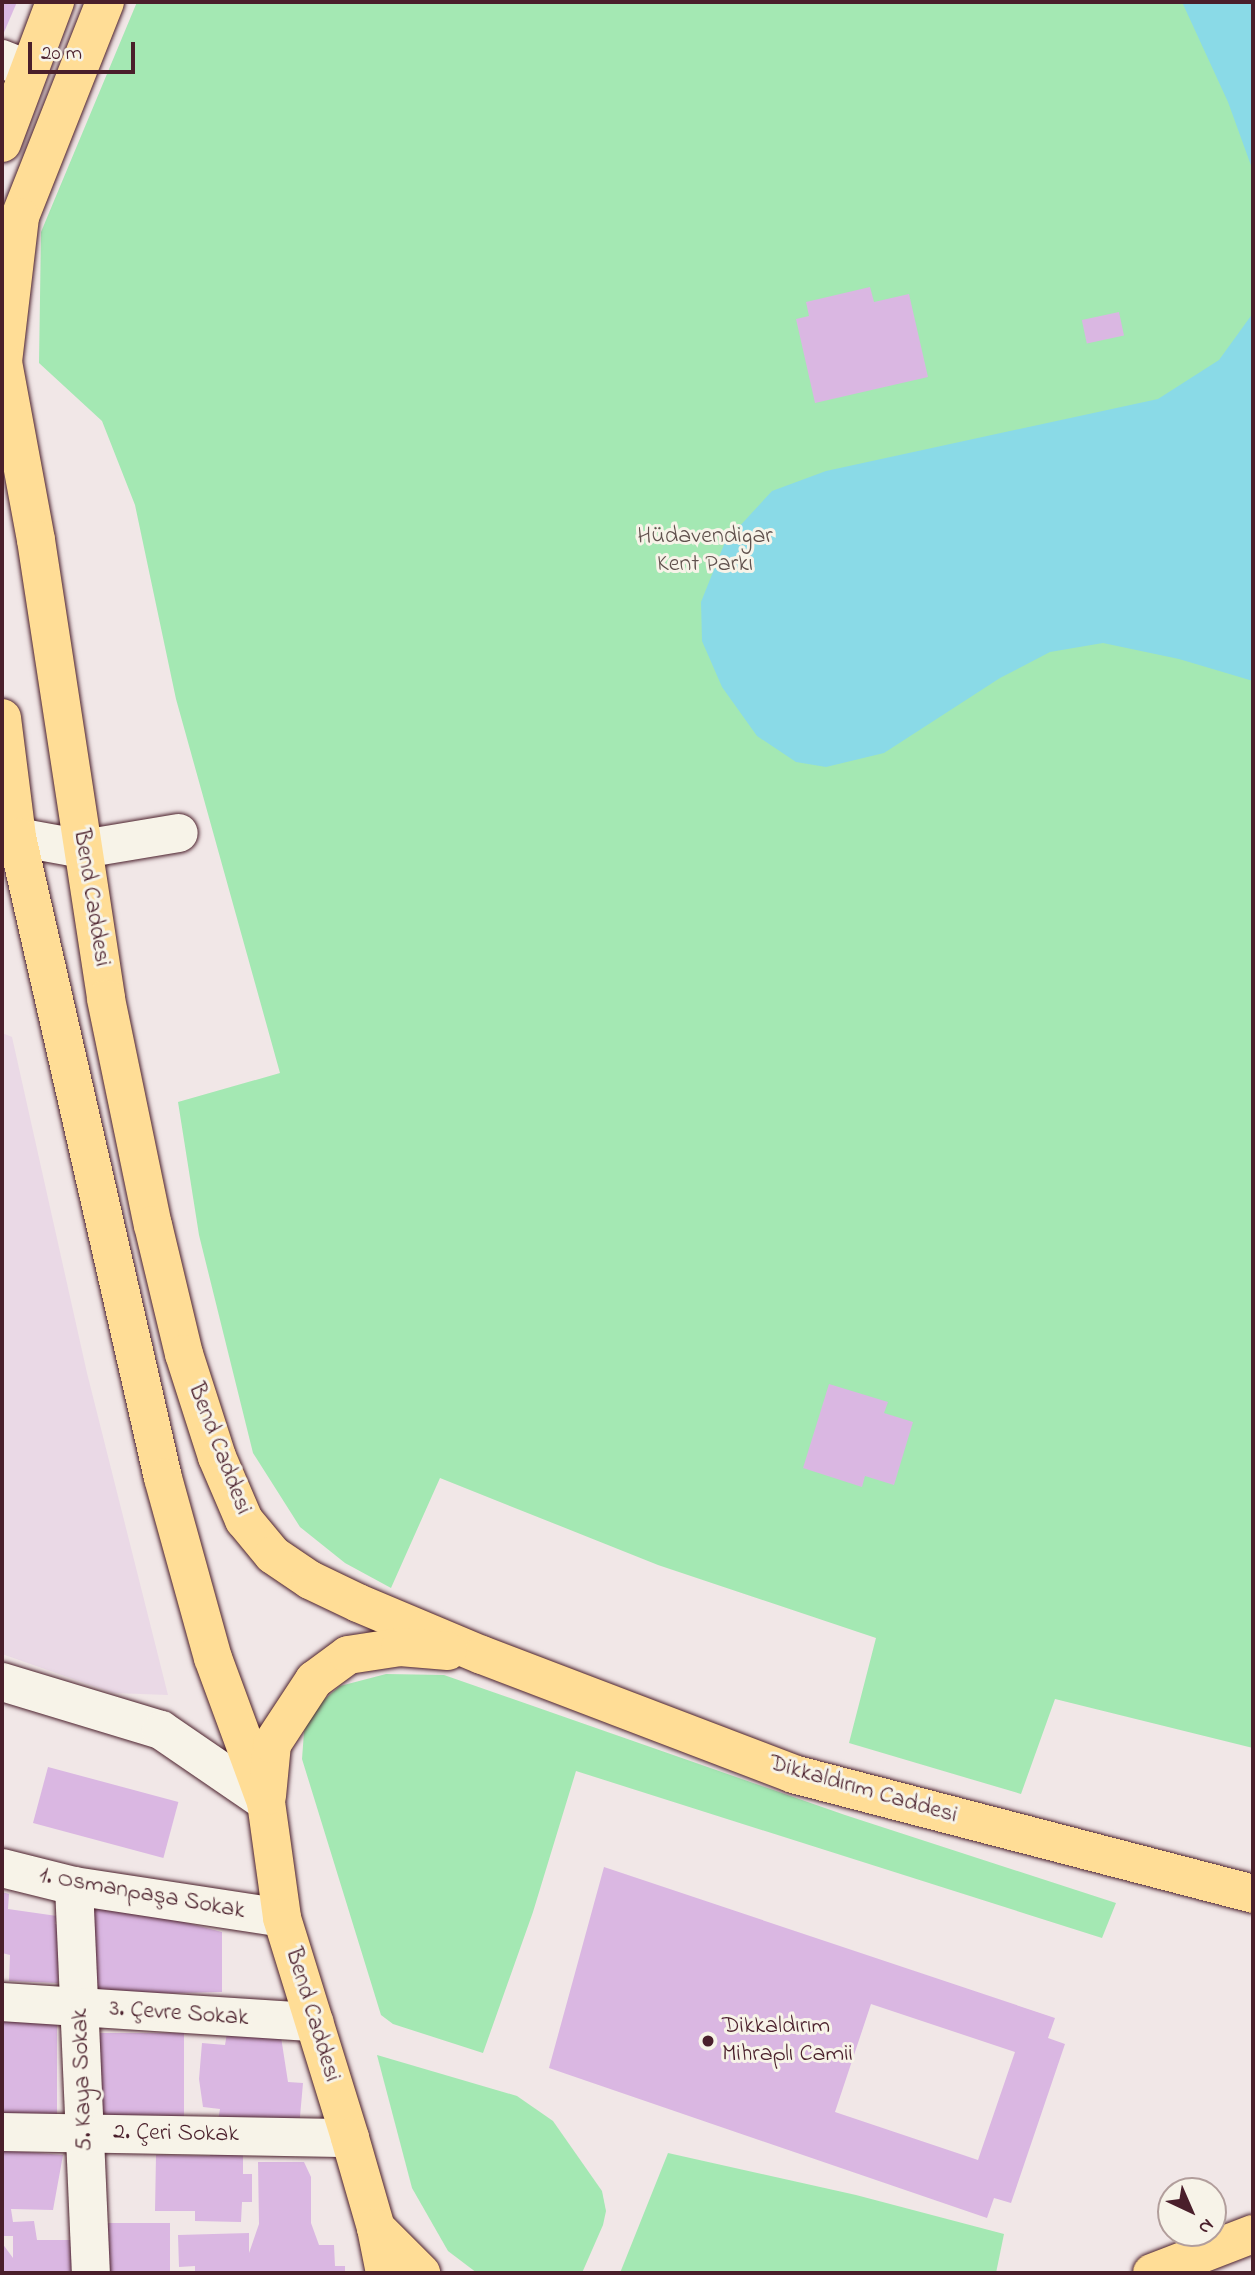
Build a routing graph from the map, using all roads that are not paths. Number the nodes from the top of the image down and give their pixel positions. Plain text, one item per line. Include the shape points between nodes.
1 (55, 2) edge
2 (105, 2) edge
3 (15, 64) edge
4 (2, 142) edge
5 (2, 718) edge
6 (10, 833) edge
7 (179, 833) dead end
8 (83, 849) junction
9 (482, 1655) junction
10 (2, 1682) edge
11 (266, 1802) junction
12 (2, 1868) edge
13 (74, 1886) junction
14 (1253, 1894) edge
15 (282, 1918) junction
16 (2, 2002) edge
17 (80, 2006) junction
18 (314, 2022) junction
19 (2, 2132) edge
20 (85, 2133) junction
21 (350, 2138) junction
22 (376, 2228) junction
23 (1253, 2234) edge
24 (91, 2273) edge
25 (385, 2273) edge
26 (421, 2273) edge
27 (1152, 2273) edge

1 - 3 main road
2 - 8 main road, Bend Caddesi via 20,216 3,362 36,540
3 - 4 main road
5 - 6 main road, Bend Caddesi
6 - 8 street
6 - 11 main road, Bend Caddesi via 163,1478 213,1658
7 - 8 street
8 - 9 main road, Bend Caddesi via 106,999 153,1225 184,1354 217,1457 244,1521 273,1555 310,1580
9 - 11 main road via 400,1647 348,1655 314,1680 272,1744
9 - 14 main road, Dikkaldırım Caddesi via 793,1774
10 - 11 street via 161,1730
11 - 15 main road, Bend Caddesi
12 - 13 street, 1. Osmanpaşa Sokak
13 - 15 street, 1. Osmanpaşa Sokak
13 - 17 street, 5. Kaya Sokak
15 - 18 main road, Bend Caddesi
16 - 17 street, 3. Çevre Sokak
17 - 18 street, 3. Çevre Sokak
17 - 20 street, 5. Kaya Sokak
18 - 21 main road, Bend Caddesi
19 - 20 street, 2. Çeri Sokak
20 - 21 street, 2. Çeri Sokak
20 - 24 street, 5. Kaya Sokak
21 - 22 main road, Bend Caddesi
22 - 25 main road
22 - 26 main road, Bend Caddesi
23 - 27 main road

